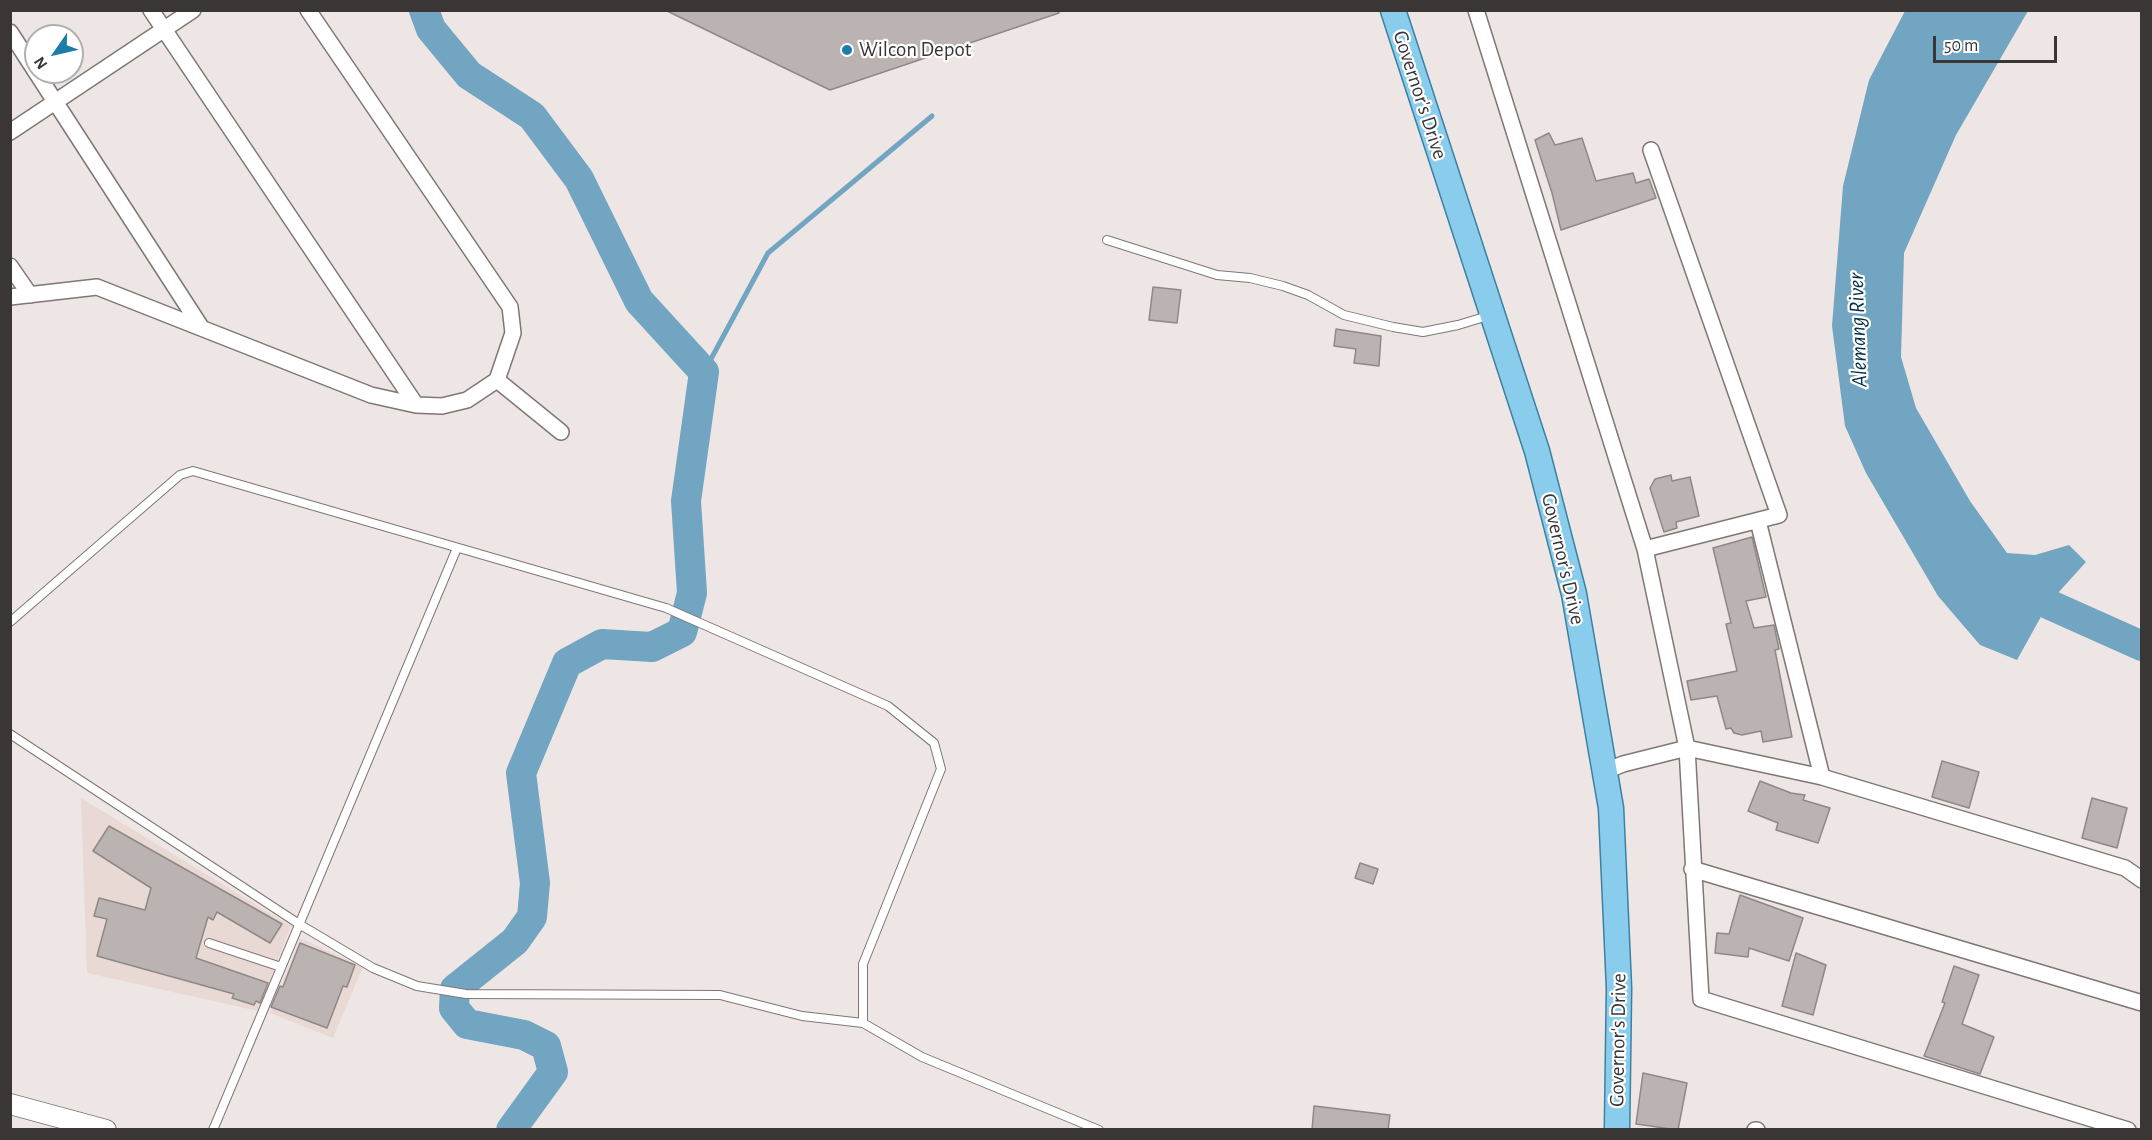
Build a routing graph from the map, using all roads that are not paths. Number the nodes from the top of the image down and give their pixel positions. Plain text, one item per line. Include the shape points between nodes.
1 (151, 10) edge
2 (193, 10) edge
3 (309, 10) edge
4 (1393, 10) edge
5 (1476, 10) edge
6 (164, 30) junction
7 (10, 32) edge
8 (55, 102) junction
9 (10, 132) edge
10 (1651, 150) dead end
11 (1107, 240) dead end
12 (10, 266) edge
13 (30, 295) junction
14 (10, 297) edge
15 (1492, 314) junction
16 (201, 327) junction
17 (497, 380) junction
18 (416, 405) junction
19 (561, 432) dead end
20 (1758, 521) junction
21 (457, 548) junction
22 (1645, 549) junction
23 (10, 622) edge
24 (10, 734) edge
25 (1687, 748) junction
26 (1606, 771) junction
27 (1822, 777) junction
28 (1692, 869) junction
29 (2142, 880) edge
30 (299, 924) junction
31 (209, 943) dead end
32 (281, 967) junction
33 (2142, 1003) edge
34 (863, 1023) junction
35 (10, 1104) edge
36 (106, 1130) edge
37 (213, 1130) edge
38 (1099, 1130) edge
39 (1617, 1130) edge
40 (2128, 1130) edge

1 - 6 street
2 - 6 street
3 - 17 street via 510,306 513,333
4 - 15 main road, Governor's Drive
5 - 22 street
6 - 8 street
6 - 18 street
7 - 8 street
8 - 9 street
8 - 16 street
10 - 20 street via 1779,515
11 - 15 lane via 1217,275 1283,286 1344,315 1393,327 1423,332
12 - 13 street
13 - 14 street
13 - 16 street via 97,287
15 - 26 main road, Governor's Drive via 1537,451 1574,594
16 - 18 street via 371,395
17 - 18 street via 467,400 442,406
17 - 19 street
20 - 22 street
20 - 27 street
21 - 23 lane via 193,471 180,476
21 - 30 lane
21 - 34 lane via 666,608 703,623 888,706 934,743 941,769 863,963
22 - 25 street
24 - 30 lane
25 - 26 street
25 - 27 street
25 - 28 street
26 - 39 main road, Governor's Drive via 1617,907
27 - 29 street via 2125,868
28 - 33 street
28 - 40 street via 1701,999
30 - 32 lane
30 - 34 lane via 374,968 417,986 466,994 720,995 802,1017
31 - 32 lane
32 - 37 lane
34 - 38 lane via 922,1058
35 - 36 street

